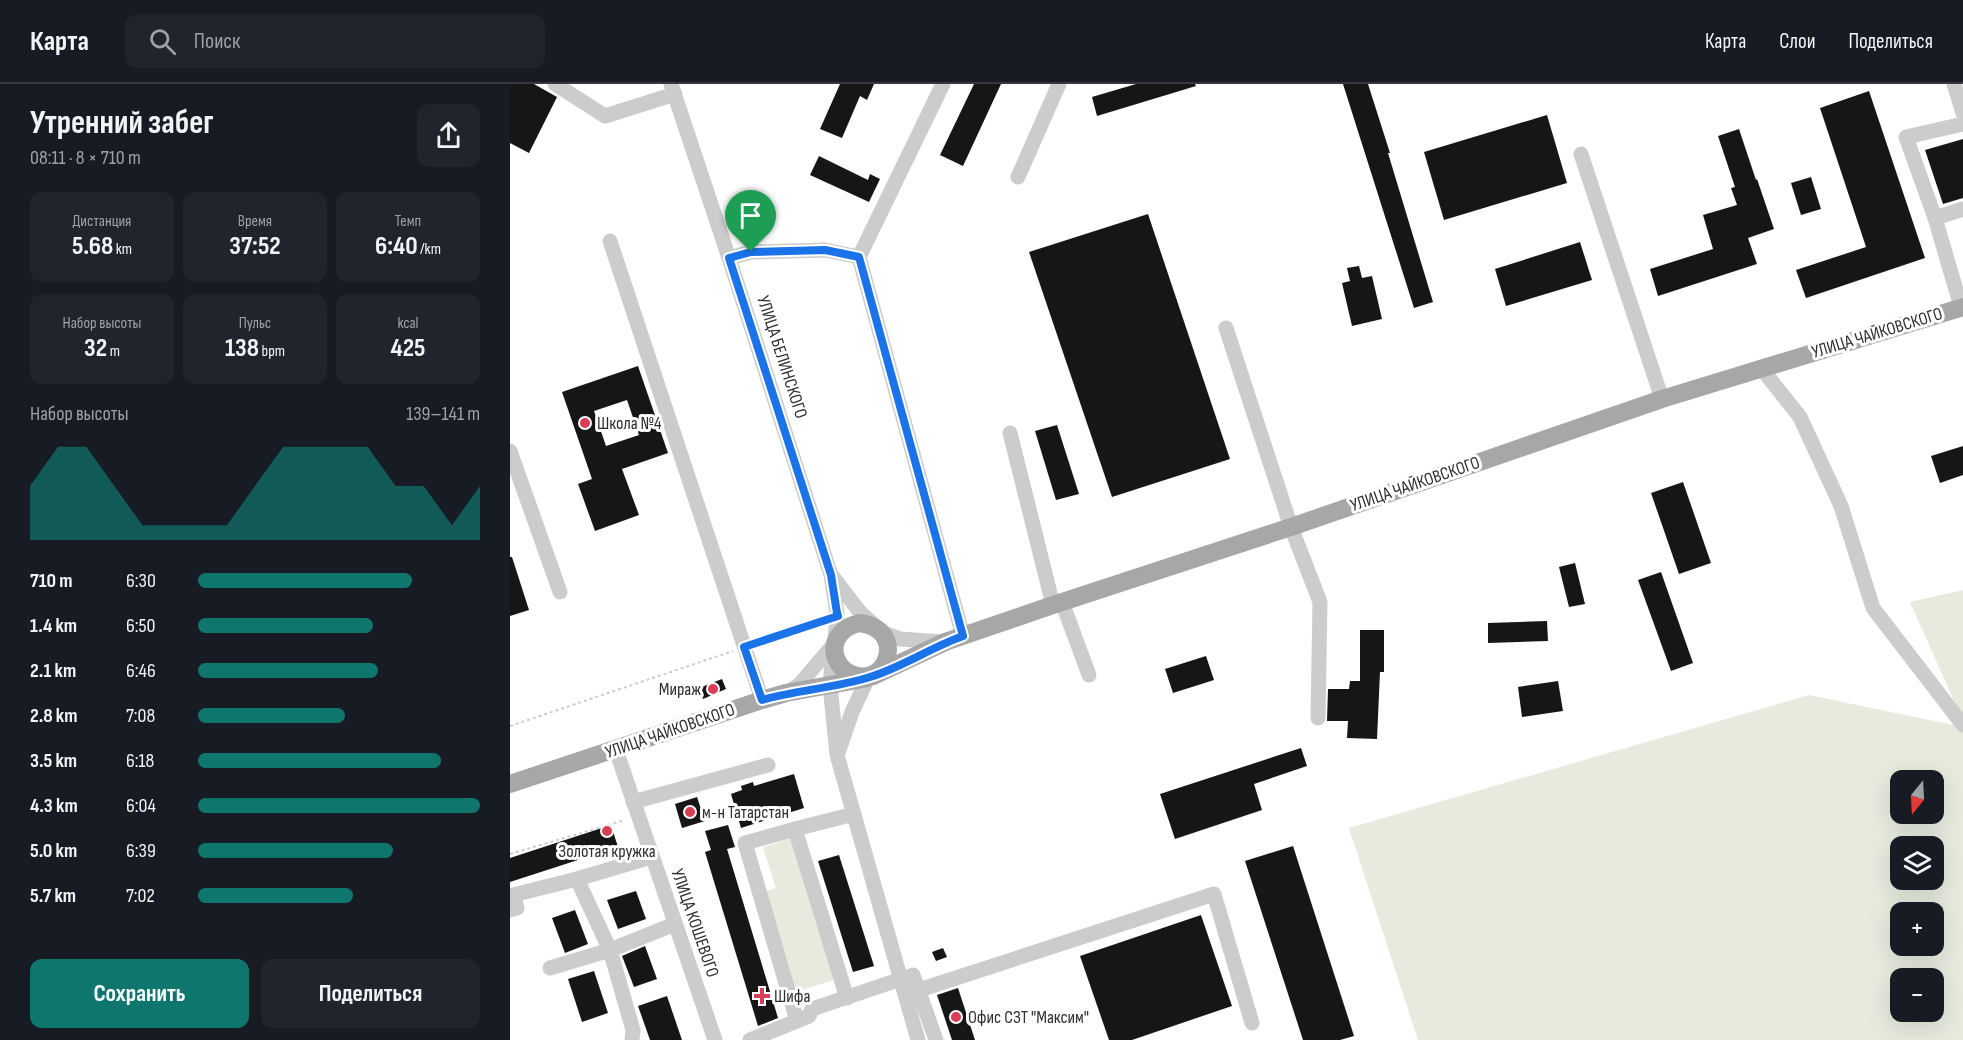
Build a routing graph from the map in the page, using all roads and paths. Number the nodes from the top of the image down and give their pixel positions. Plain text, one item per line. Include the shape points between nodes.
1 (555, 84) edge
2 (943, 84) edge
3 (1059, 84) edge
4 (1954, 84) edge
5 (673, 89) edge
6 (1963, 113) edge
7 (1963, 124) edge
8 (1581, 154) dead end
9 (1018, 177) dead end
10 (1963, 209) edge
11 (1935, 219) junction
12 (610, 241) dead end
13 (859, 257) junction
14 (729, 258) junction
15 (1962, 307) edge
16 (1226, 328) dead end
17 (1762, 369) junction
18 (1662, 399) junction
19 (1010, 433) dead end
20 (510, 451) edge
21 (1291, 527) junction
22 (831, 575) junction
23 (560, 592) dead end
24 (1058, 604) junction
25 (838, 616) junction
26 (880, 630) junction
27 (963, 636) junction
28 (834, 642) junction
29 (945, 642) junction
30 (744, 647) junction
31 (1089, 675) dead end
32 (870, 677) junction
33 (830, 685) junction
34 (786, 693) junction
35 (762, 700) junction
36 (1318, 718) dead end
37 (1963, 725) edge
38 (510, 726) edge
39 (616, 750) junction
40 (837, 755) junction
41 (768, 765) dead end
42 (510, 784) edge
43 (635, 809) junction
44 (854, 814) junction
45 (795, 829) junction
46 (510, 854) edge
47 (651, 857) junction
48 (577, 879) junction
49 (510, 910) edge
50 (675, 924) junction
51 (610, 950) junction
52 (550, 968) dead end
53 (901, 980) junction
54 (919, 990) junction
55 (847, 998) junction
56 (797, 1020) junction
57 (1252, 1023) dead end
58 (632, 1040) edge
59 (715, 1040) edge
60 (750, 1040) edge
61 (918, 1040) edge
62 (936, 1040) edge

1 - 5 street via 605,117
2 - 13 street
3 - 9 street
4 - 6 street
5 - 14 street, УЛИЦА БЕЛИНСКОГО
7 - 11 street via 1906,137
8 - 18 street
10 - 11 street
11 - 15 street
12 - 30 street
13 - 14 street via 825,250 751,252
13 - 27 street
14 - 22 street, УЛИЦА БЕЛИНСКОГО
15 - 17 main road, УЛИЦА ЧАЙКОВСКОГО
16 - 21 street
17 - 18 main road, УЛИЦА ЧАЙКОВСКОГО
17 - 37 street via 1800,417 1841,506 1873,608
18 - 21 main road, УЛИЦА ЧАЙКОВСКОГО
19 - 24 street
20 - 23 street
21 - 24 main road, УЛИЦА ЧАЙКОВСКОГО
21 - 36 street via 1320,602
22 - 25 street
22 - 26 street
24 - 27 main road, УЛИЦА ЧАЙКОВСКОГО
24 - 31 street
25 - 28 street
25 - 30 path
26 - 28 main road via 860,623 852,625
26 - 29 street via 900,639
26 - 32 main road via 888,651 886,660
27 - 29 main road, УЛИЦА ЧАЙКОВСКОГО
28 - 32 main road via 842,669
28 - 33 street
28 - 34 street via 799,685
29 - 32 main road, УЛИЦА ЧАЙКОВСКОГО
30 - 35 street
30 - 38 path
32 - 33 main road, УЛИЦА ЧАЙКОВСКОГО
32 - 40 street
33 - 34 main road, УЛИЦА ЧАЙКОВСКОГО
33 - 40 street
34 - 35 main road, УЛИЦА ЧАЙКОВСКОГО
35 - 39 main road, УЛИЦА ЧАЙКОВСКОГО
39 - 42 main road, УЛИЦА ЧАЙКОВСКОГО
39 - 43 street, УЛИЦА КОШЕВОГО
40 - 44 street
41 - 43 street
43 - 46 path
43 - 47 street, УЛИЦА КОШЕВОГО via 651,833
44 - 45 street
44 - 53 street
45 - 55 street
45 - 56 street via 745,843
47 - 48 street
47 - 50 street, УЛИЦА КОШЕВОГО
48 - 49 street via 513,895 517,908
48 - 51 street
50 - 51 street
50 - 59 street, УЛИЦА КОШЕВОГО
51 - 52 street
51 - 58 street via 633,1030
53 - 54 street via 913,975
53 - 55 street
53 - 61 street
54 - 57 street via 1214,894
54 - 62 street
55 - 56 street via 812,1010 809,1016
56 - 60 street

